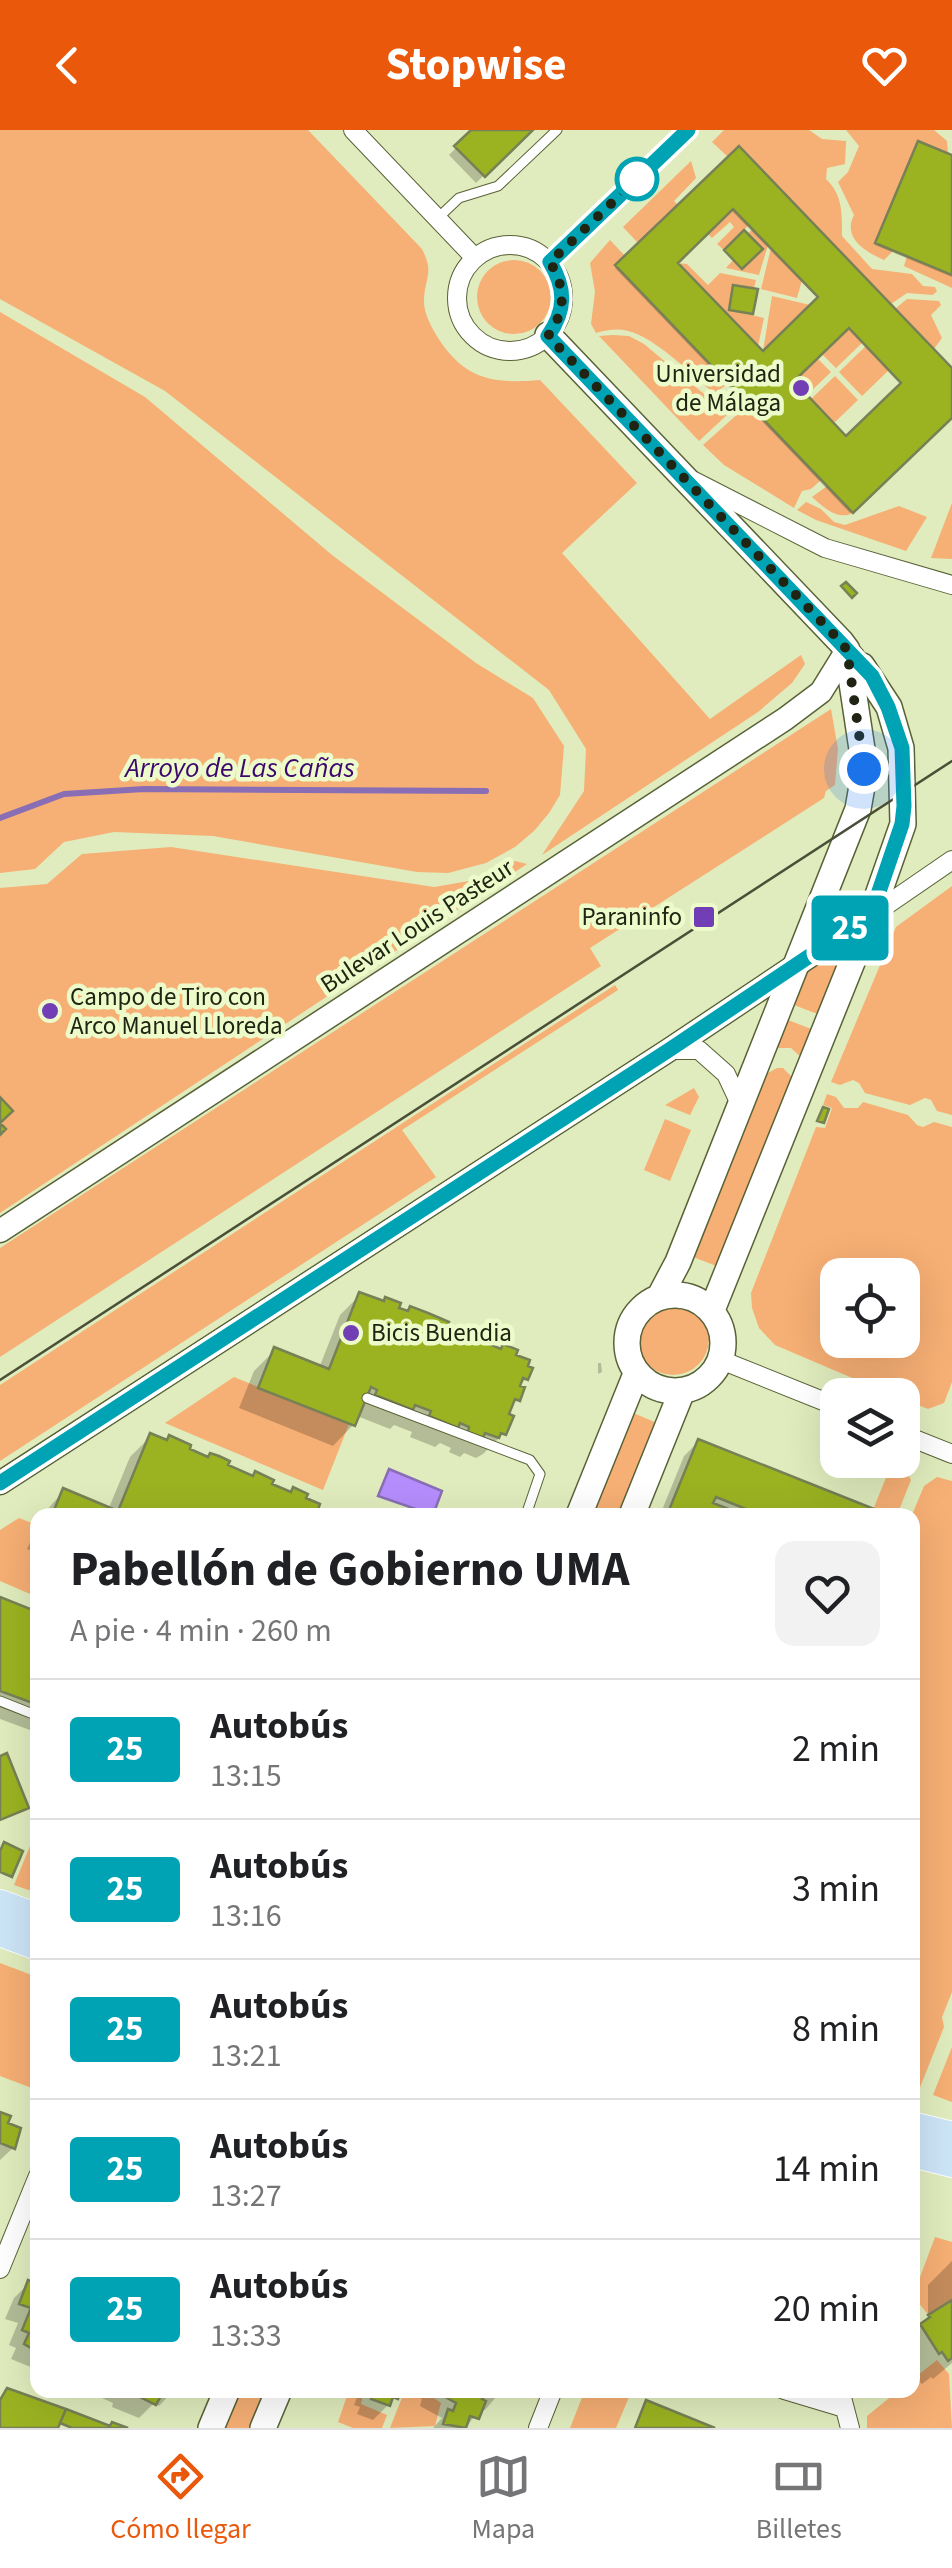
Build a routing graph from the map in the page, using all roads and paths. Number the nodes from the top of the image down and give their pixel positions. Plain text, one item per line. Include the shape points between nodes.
1 (353, 130) edge
2 (557, 130) edge
3 (688, 130) edge
4 (438, 218) junction
5 (475, 258) junction
6 (550, 262) junction
7 (548, 336) junction
8 (682, 476) junction
9 (952, 585) edge
10 (854, 658) junction
11 (952, 860) edge
12 (871, 915) junction
13 (798, 962) junction
14 (669, 1050) junction
15 (741, 1106) junction
16 (0, 1231) edge
17 (660, 1296) junction
18 (712, 1310) junction
19 (720, 1360) junction
20 (636, 1374) junction
21 (682, 1390) junction
22 (366, 1398) dead end
23 (820, 1400) edge
24 (920, 1441) edge
25 (952, 1454) edge
26 (0, 1483) edge
27 (528, 1508) edge
28 (582, 1508) edge
29 (635, 1508) edge
30 (0, 1701) edge
31 (30, 1713) edge
32 (0, 1904) edge
33 (30, 1915) edge
34 (0, 1932) edge
35 (30, 1943) edge
36 (920, 2128) edge
37 (952, 2136) edge
38 (920, 2155) edge
39 (952, 2164) edge
40 (30, 2196) edge
41 (0, 2269) edge
42 (224, 2398) edge
43 (275, 2398) edge
44 (550, 2398) edge
45 (842, 2399) edge
46 (212, 2428) edge
47 (263, 2428) edge
48 (538, 2428) edge
49 (850, 2428) edge

1 - 4 street
2 - 4 lane via 498,186 459,198
3 - 6 street
4 - 5 street
5 - 6 street via 488,249 522,246
5 - 7 street via 457,288 457,306 472,336 485,346 518,351
6 - 7 street via 564,299
7 - 8 main road
8 - 9 street via 825,548
8 - 10 main road
10 - 12 main road via 872,676 902,748 902,824
10 - 13 main road via 864,769 860,796
10 - 16 street, Bulevar Louis Pasteur via 785,720
11 - 12 street
12 - 13 street
12 - 18 main road
13 - 14 street
13 - 15 main road
14 - 15 street via 699,1050 726,1074
14 - 26 street
15 - 17 main road
17 - 18 main road via 678,1294
17 - 20 main road via 631,1322 626,1342
18 - 19 main road via 722,1327
19 - 21 main road via 708,1378
19 - 23 street
20 - 21 main road via 654,1387
20 - 28 main road
21 - 29 main road
22 - 27 lane via 530,1460 540,1474
24 - 25 street
30 - 31 lane
32 - 33 main road
34 - 35 main road
36 - 37 main road
38 - 39 main road
40 - 41 street
42 - 46 main road
43 - 47 main road
44 - 48 street
45 - 49 street

